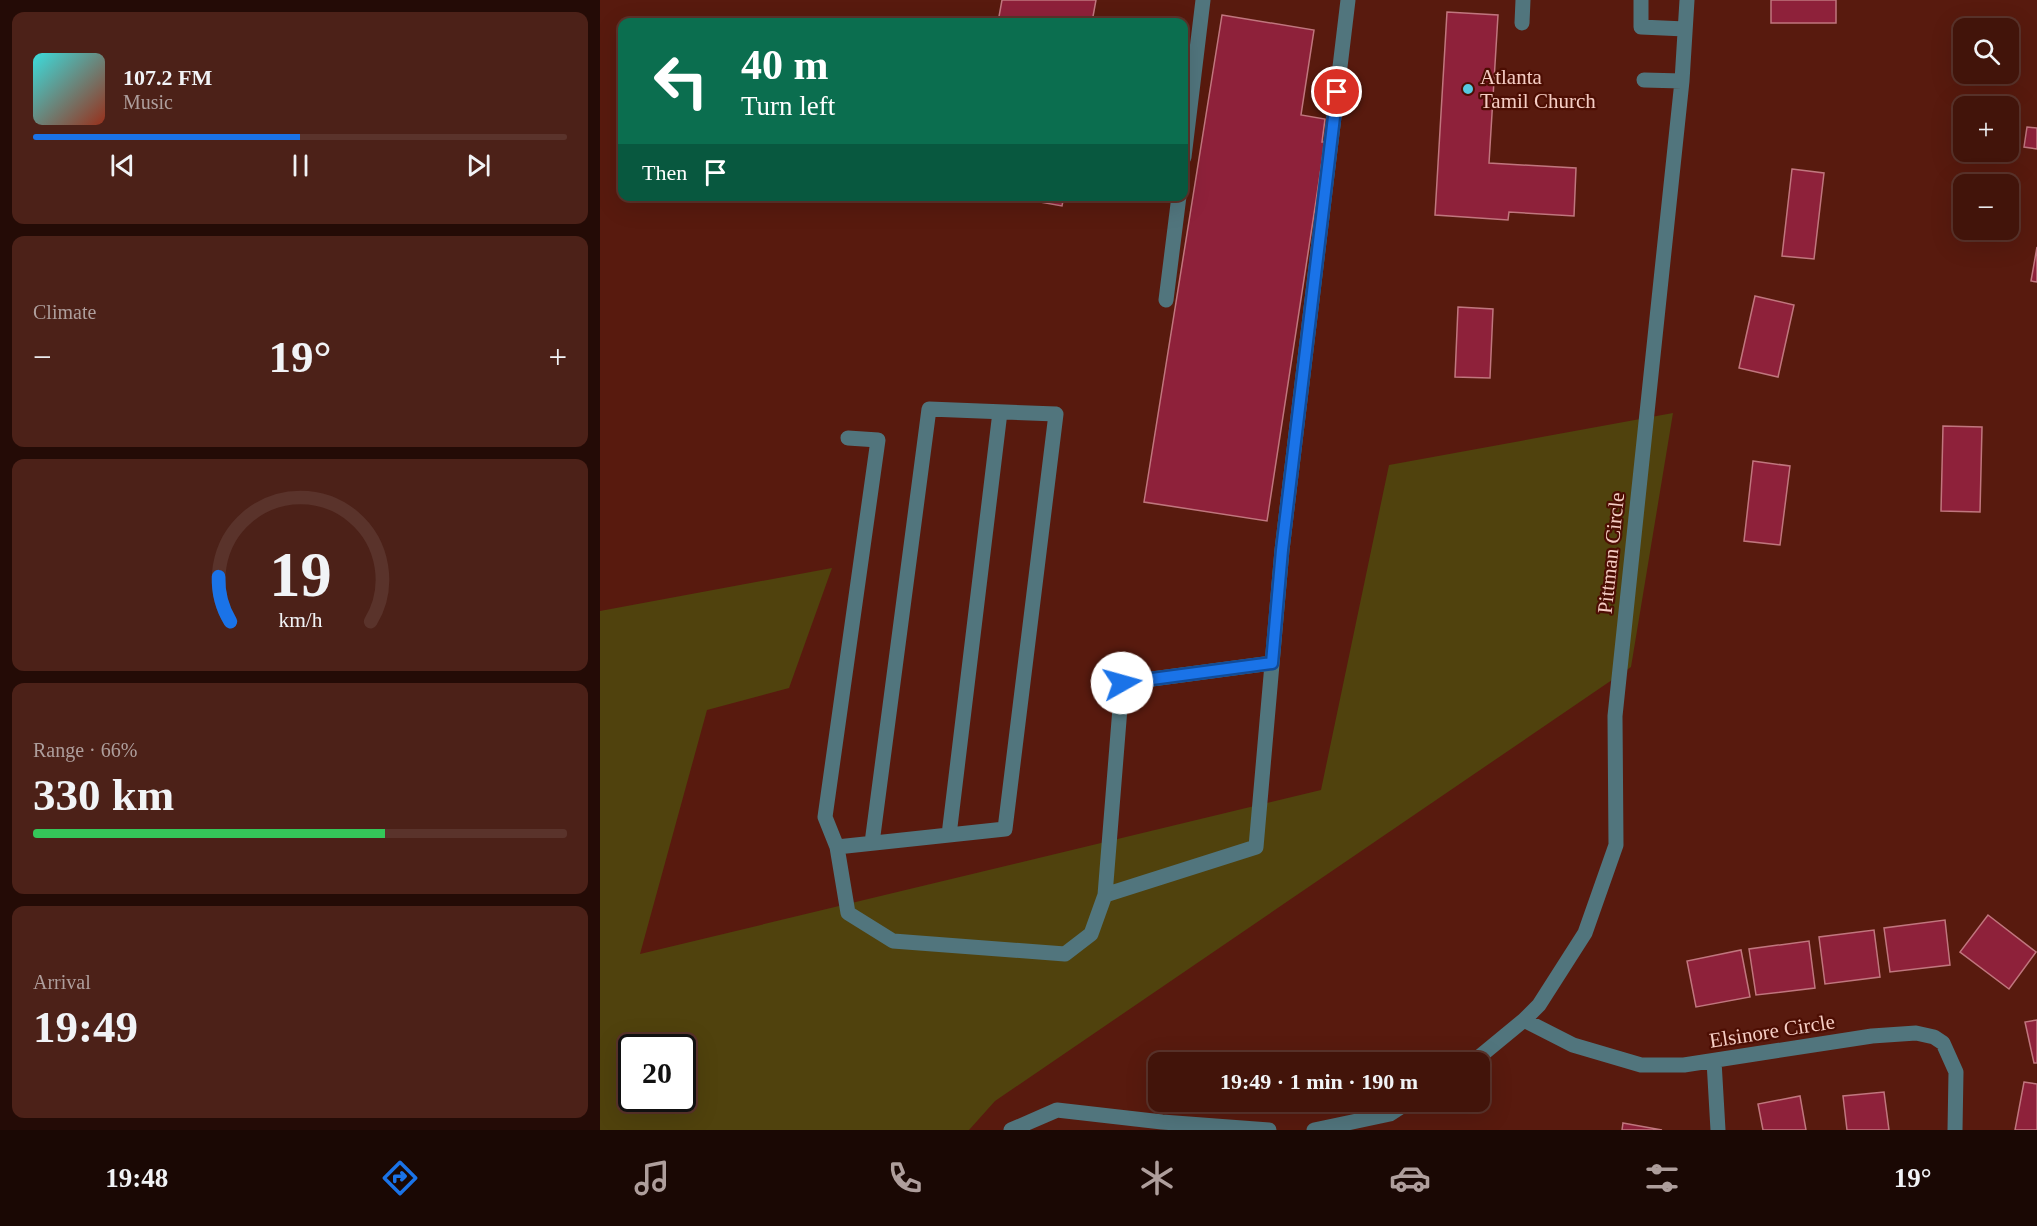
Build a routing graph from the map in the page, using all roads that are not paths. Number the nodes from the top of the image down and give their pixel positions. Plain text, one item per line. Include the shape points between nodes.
1 (1203, 0) edge
2 (1348, 0) edge
3 (1523, 0) edge
4 (1641, 0) edge
5 (1687, 0) edge
6 (1522, 23) dead end
7 (1685, 29) junction
8 (1644, 80) dead end
9 (1682, 81) junction
10 (1188, 124) edge
11 (1178, 201) edge
12 (1166, 300) dead end
13 (999, 412) junction
14 (848, 438) dead end
15 (1272, 663) junction
16 (949, 835) junction
17 (872, 843) junction
18 (837, 847) junction
19 (1105, 895) junction
20 (1524, 1020) junction
21 (1485, 1052) edge
22 (1714, 1061) junction
23 (1393, 1112) edge
24 (1011, 1130) edge
25 (1269, 1130) edge
26 (1314, 1130) edge
27 (1718, 1130) edge
28 (1955, 1130) edge

1 - 10 street
2 - 15 street
3 - 6 street
4 - 7 street via 1641,27
5 - 7 street, Pittman Circle
7 - 9 street, Pittman Circle
8 - 9 street
9 - 20 street, Pittman Circle via 1615,716 1616,845 1585,933 1539,1005
11 - 12 street
13 - 16 street
13 - 16 street via 1056,414 1005,829
13 - 17 street via 929,409
14 - 18 street via 878,440 825,817
15 - 19 street via 1256,847
15 - 19 street via 1122,683
16 - 17 street
17 - 18 street
18 - 19 street via 848,913 893,941 1065,954 1091,934
20 - 21 street, Pittman Circle
20 - 22 street, Elsinore Circle via 1573,1045 1641,1065
22 - 27 street
22 - 28 street, Elsinore Circle via 1872,1036 1916,1033 1934,1037 1943,1043 1956,1072
23 - 26 street
24 - 25 street via 1057,1110

